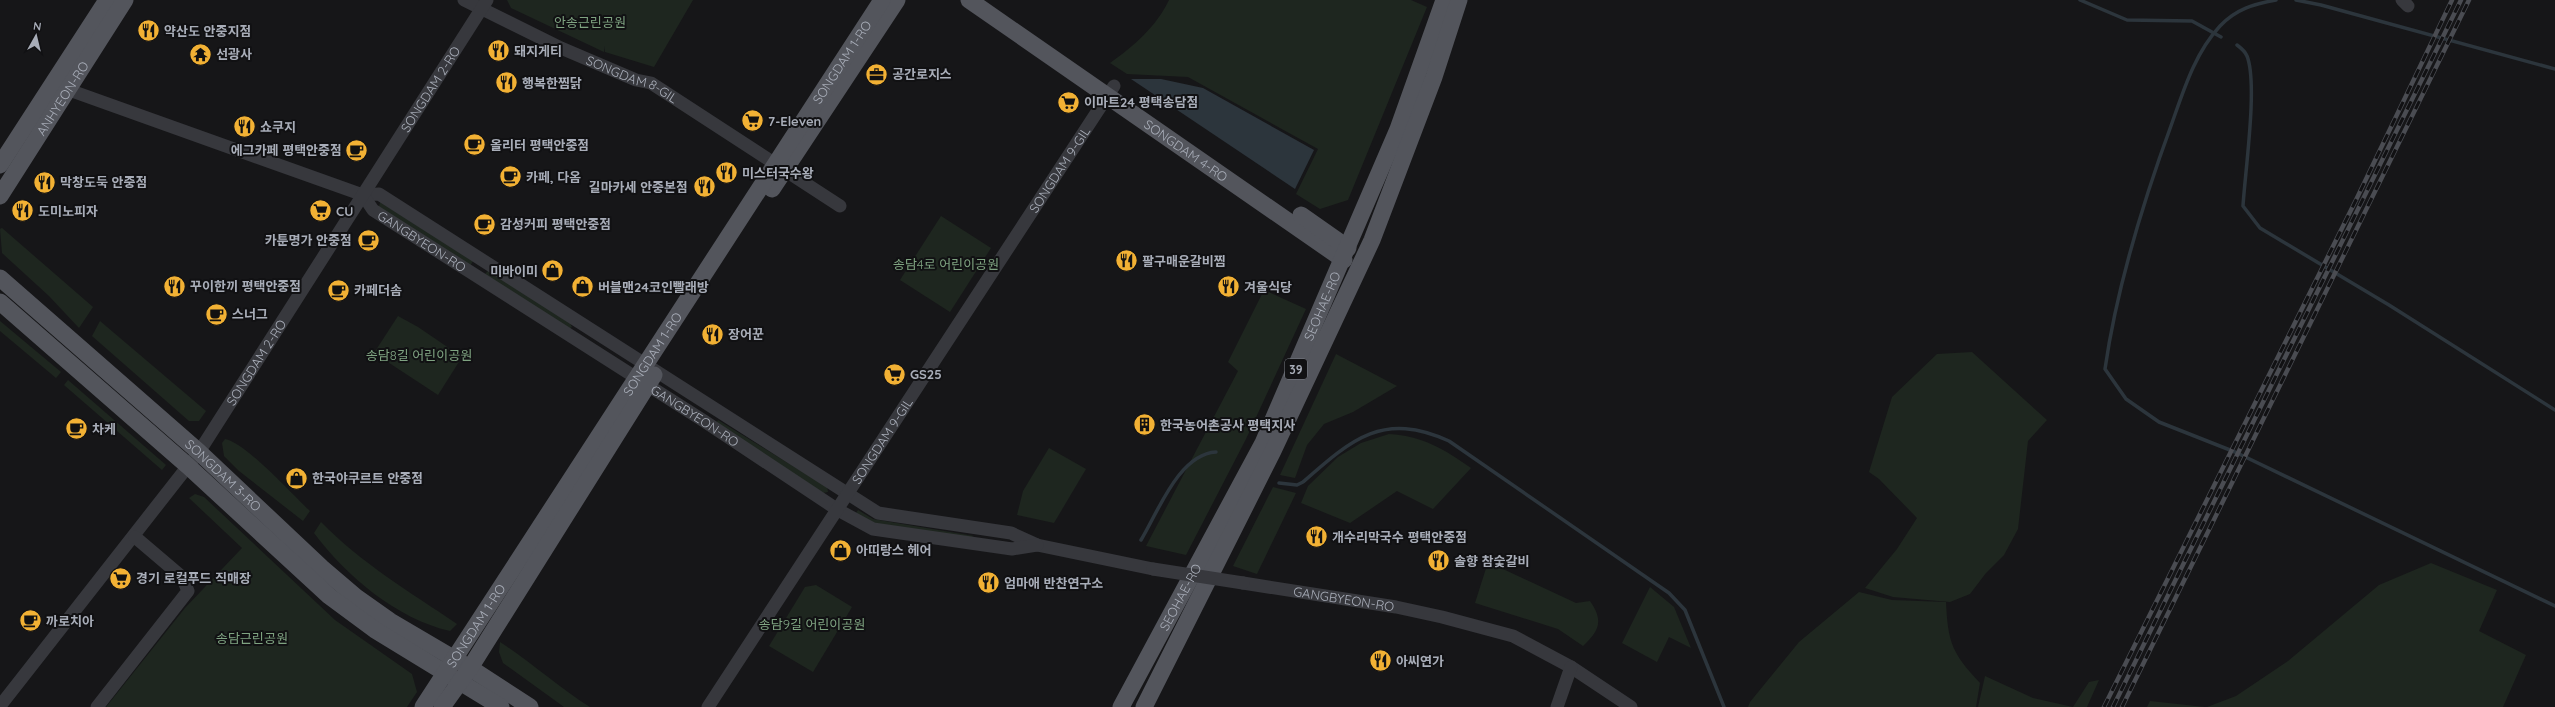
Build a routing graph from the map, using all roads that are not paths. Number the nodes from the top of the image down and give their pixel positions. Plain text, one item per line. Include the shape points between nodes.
1 (107, 0) edge
2 (125, 0) edge
3 (464, 0) edge
4 (882, 0) edge
5 (897, 0) edge
6 (969, 0) edge
7 (989, 0) edge
8 (1444, 0) edge
9 (1459, 0) edge
10 (484, 4) edge
11 (69, 90) junction
12 (1111, 91) junction
13 (0, 164) edge
14 (779, 167) junction
15 (363, 195) junction
16 (0, 196) edge
17 (840, 206) dead end
18 (1346, 254) junction
19 (0, 278) edge
20 (0, 302) edge
21 (651, 368) junction
22 (642, 383) junction
23 (198, 452) junction
24 (188, 466) junction
25 (847, 495) junction
26 (838, 510) junction
27 (135, 537) junction
28 (1037, 546) junction
29 (1571, 667) junction
30 (470, 668) junction
31 (453, 671) junction
32 (0, 706) edge
33 (97, 707) edge
34 (423, 707) edge
35 (442, 707) edge
36 (501, 707) edge
37 (530, 707) edge
38 (708, 707) edge
39 (1121, 707) edge
40 (1144, 707) edge
41 (1557, 707) edge
42 (1631, 707) edge

1 - 13 main road, ANHYEON-RO
2 - 11 main road, ANHYEON-RO
3 - 10 street, SONGDAM 8-GIL
4 - 14 main road, SONGDAM 1-RO
5 - 14 main road, SONGDAM 1-RO
6 - 12 main road, SONGDAM 4-RO
7 - 12 main road, SONGDAM 4-RO
8 - 18 main road, SEOHAE-RO / 39 via 1398,129
9 - 40 main road, SEOHAE-RO / 39 via 1434,77 1372,240 1269,458
10 - 14 street, SONGDAM 8-GIL via 561,48 636,80 651,83
10 - 15 street, SONGDAM 2-RO
11 - 15 street, GANGBYEON-RO
11 - 16 main road, ANHYEON-RO
12 - 18 main road, SONGDAM 4-RO
12 - 25 street, SONGDAM 9-GIL
14 - 17 street
14 - 21 main road, SONGDAM 1-RO
15 - 21 street, GANGBYEON-RO via 380,194
15 - 22 street, GANGBYEON-RO via 373,210
15 - 23 street, SONGDAM 2-RO
18 - 39 main road, SEOHAE-RO / 39 via 1262,444
19 - 23 main road, SONGDAM 3-RO
20 - 24 main road, SONGDAM 3-RO
21 - 22 main road, SONGDAM 1-RO
21 - 25 street, GANGBYEON-RO
22 - 26 street, GANGBYEON-RO
22 - 30 main road, SONGDAM 1-RO
22 - 31 main road, SONGDAM 1-RO
23 - 24 street, SONGDAM 2-RO
23 - 31 main road, SONGDAM 3-RO via 322,568
24 - 27 street, SONGDAM 2-RO
24 - 31 main road, SONGDAM 3-RO via 329,596 375,630
25 - 26 street, SONGDAM 9-GIL
25 - 28 street, GANGBYEON-RO via 878,513 1011,533
26 - 28 street, GANGBYEON-RO via 873,529 1012,549
26 - 38 street, SONGDAM 9-GIL
27 - 32 street, SONGDAM 2-RO
27 - 33 street via 182,578 188,591
28 - 29 street, GANGBYEON-RO, bridge via 1153,569 1396,607 1442,617 1513,636
29 - 41 street
29 - 42 street, GANGBYEON-RO
30 - 31 main road
30 - 37 main road
31 - 34 main road, SONGDAM 1-RO
31 - 35 main road, SONGDAM 1-RO
31 - 36 main road

